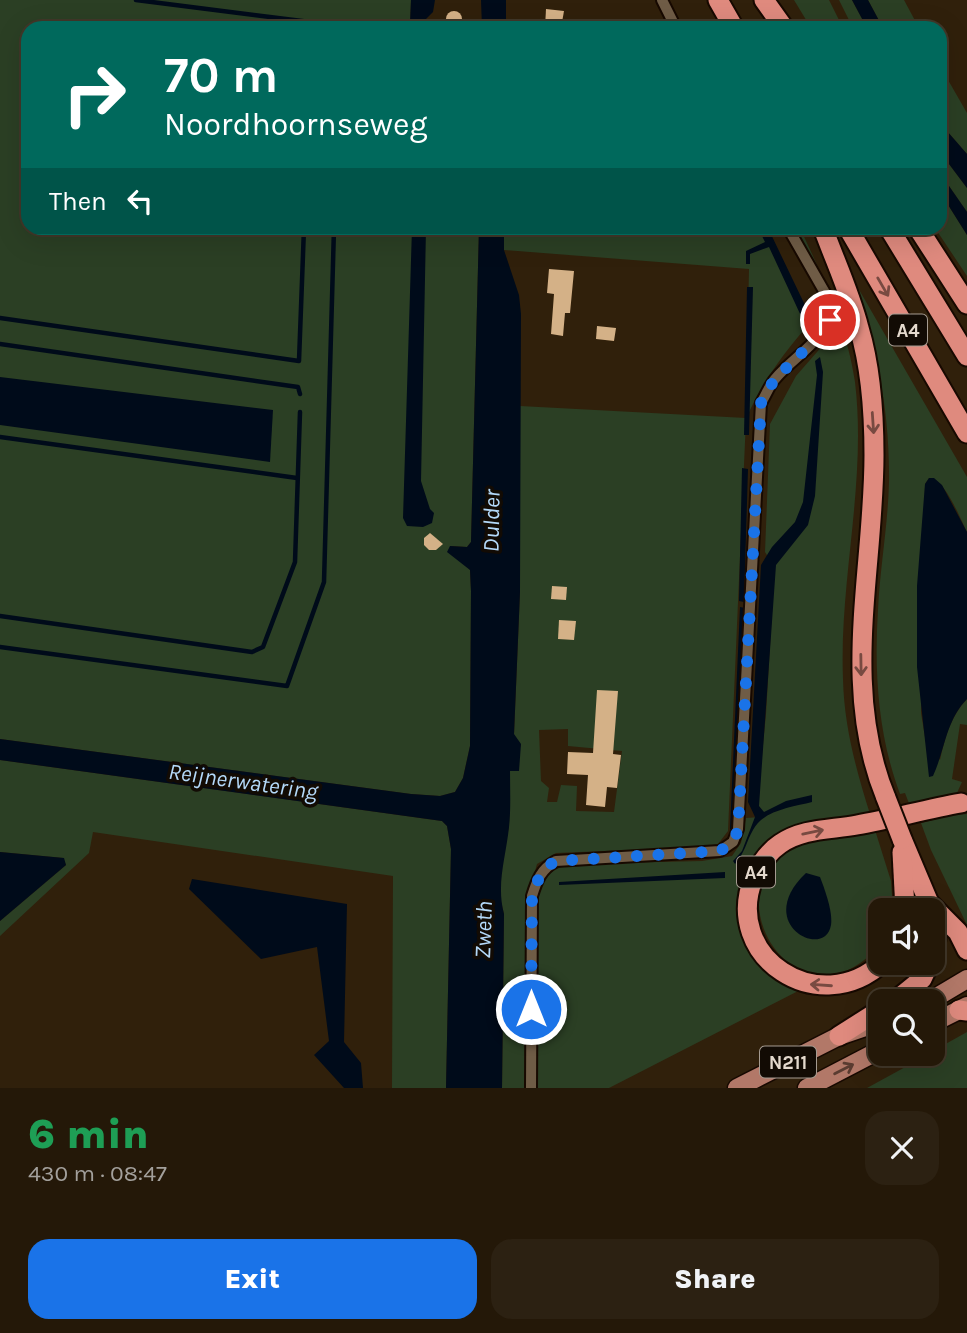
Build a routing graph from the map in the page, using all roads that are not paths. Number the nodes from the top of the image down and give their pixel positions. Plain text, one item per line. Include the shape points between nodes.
1 (662, 0) edge
2 (718, 0) edge
3 (762, 0) edge
4 (672, 21) edge
5 (730, 21) edge
6 (772, 21) edge
7 (778, 21) edge
8 (792, 235) edge
9 (825, 235) edge
10 (853, 235) edge
11 (893, 235) edge
12 (923, 235) edge
13 (967, 304) edge
14 (967, 356) edge
15 (967, 433) edge
16 (961, 803) dead end
17 (902, 839) junction
18 (904, 898) edge
19 (927, 898) edge
20 (945, 920) edge
21 (967, 950) edge
22 (868, 974) edge
23 (924, 975) edge
24 (967, 979) edge
25 (910, 989) edge
26 (945, 992) edge
27 (965, 1009) edge
28 (868, 1018) edge
29 (945, 1018) edge
30 (868, 1026) edge
31 (839, 1036) junction
32 (868, 1056) edge
33 (531, 1088) edge
34 (737, 1088) edge
35 (807, 1088) edge

1 - 4 street
2 - 5 highway
3 - 6 highway
3 - 7 highway
8 - 33 street via 832,305 824,331 774,380 761,403 738,830 733,842 720,851 556,861 546,867 532,897
9 -> 17 highway, A4, bridge via 860,330 870,387 874,490 861,678 869,743
10 -> 15 highway, A4
11 - 14 highway, A4
12 - 13 highway
22 -> 16 highway, A4 via 838,986 812,985 776,968 763,954 750,926 748,901 757,870 770,852 811,831
17 - 18 highway, A4
17 - 19 highway, A4
20 - 21 highway, A4 via 958,932
23 - 25 highway
24 - 26 main road
27 - 29 main road
28 - 31 highway
30 - 31 main road, N211
31 - 34 main road, N211
35 -> 32 main road, N211

